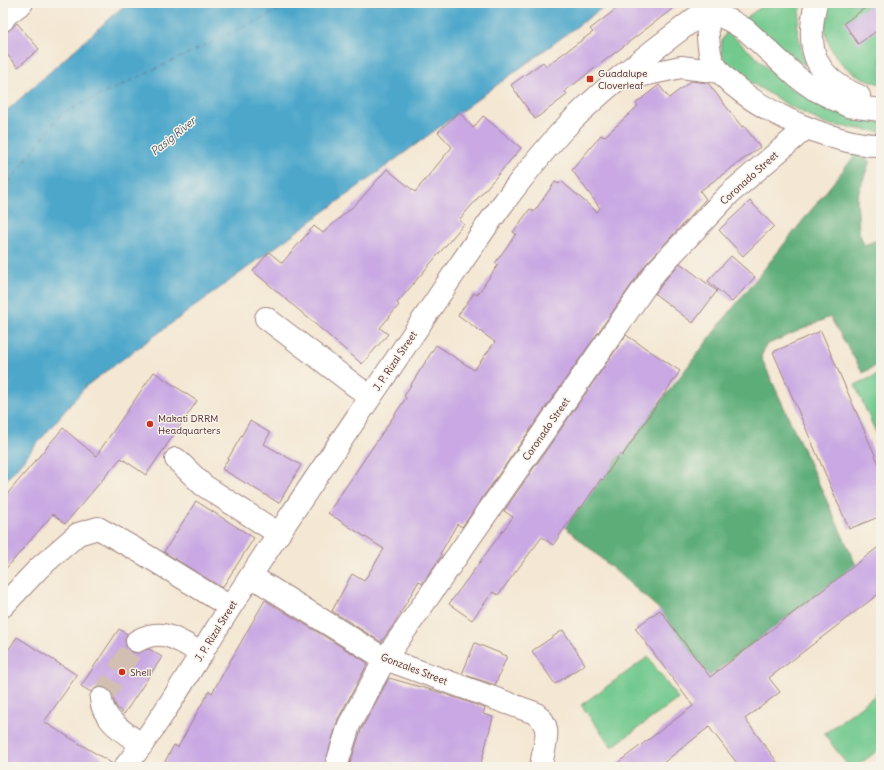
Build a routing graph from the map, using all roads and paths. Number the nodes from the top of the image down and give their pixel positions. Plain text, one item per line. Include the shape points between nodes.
1 (816, 3) edge
2 (713, 7) edge
3 (720, 72) junction
4 (615, 81) junction
5 (881, 109) edge
6 (806, 128) junction
7 (881, 145) edge
8 (266, 318) dead end
9 (370, 397) junction
10 (176, 458) dead end
11 (279, 534) junction
12 (251, 576) junction
13 (3, 606) edge
14 (230, 607) junction
15 (137, 641) tunnel mouth
16 (202, 654) junction
17 (385, 659) junction
18 (101, 698) dead end
19 (142, 745) junction
20 (125, 767) edge
21 (336, 767) edge
22 (541, 767) edge

1 - 5 main road via 812,19 812,45 819,67 836,84
2 - 3 main road via 709,47 712,60
2 - 4 main road, J. P. Rizal Street
2 - 5 main road via 746,30 797,77 814,89 848,106
3 - 4 main road via 681,67
3 - 6 main road via 751,99
4 - 9 main road, J. P. Rizal Street via 563,130 513,189
6 - 7 main road via 824,136
6 - 17 main road, Coronado Street via 729,194 656,271
8 - 9 main road
9 - 11 main road, J. P. Rizal Street
10 - 11 main road via 203,484
11 - 12 main road, J. P. Rizal Street
12 - 14 main road, J. P. Rizal Street
12 - 17 main road, Gonzales Street
13 - 14 main road via 39,568 78,534 98,528
14 - 16 main road, J. P. Rizal Street
15 - 16 main road via 160,634 169,635
16 - 19 main road, J. P. Rizal Street
17 - 21 main road, Coronado Street via 349,725
17 - 22 main road, Gonzales Street via 539,716 548,728
18 - 19 main road via 101,704 117,727
19 - 20 main road, J. P. Rizal Street

